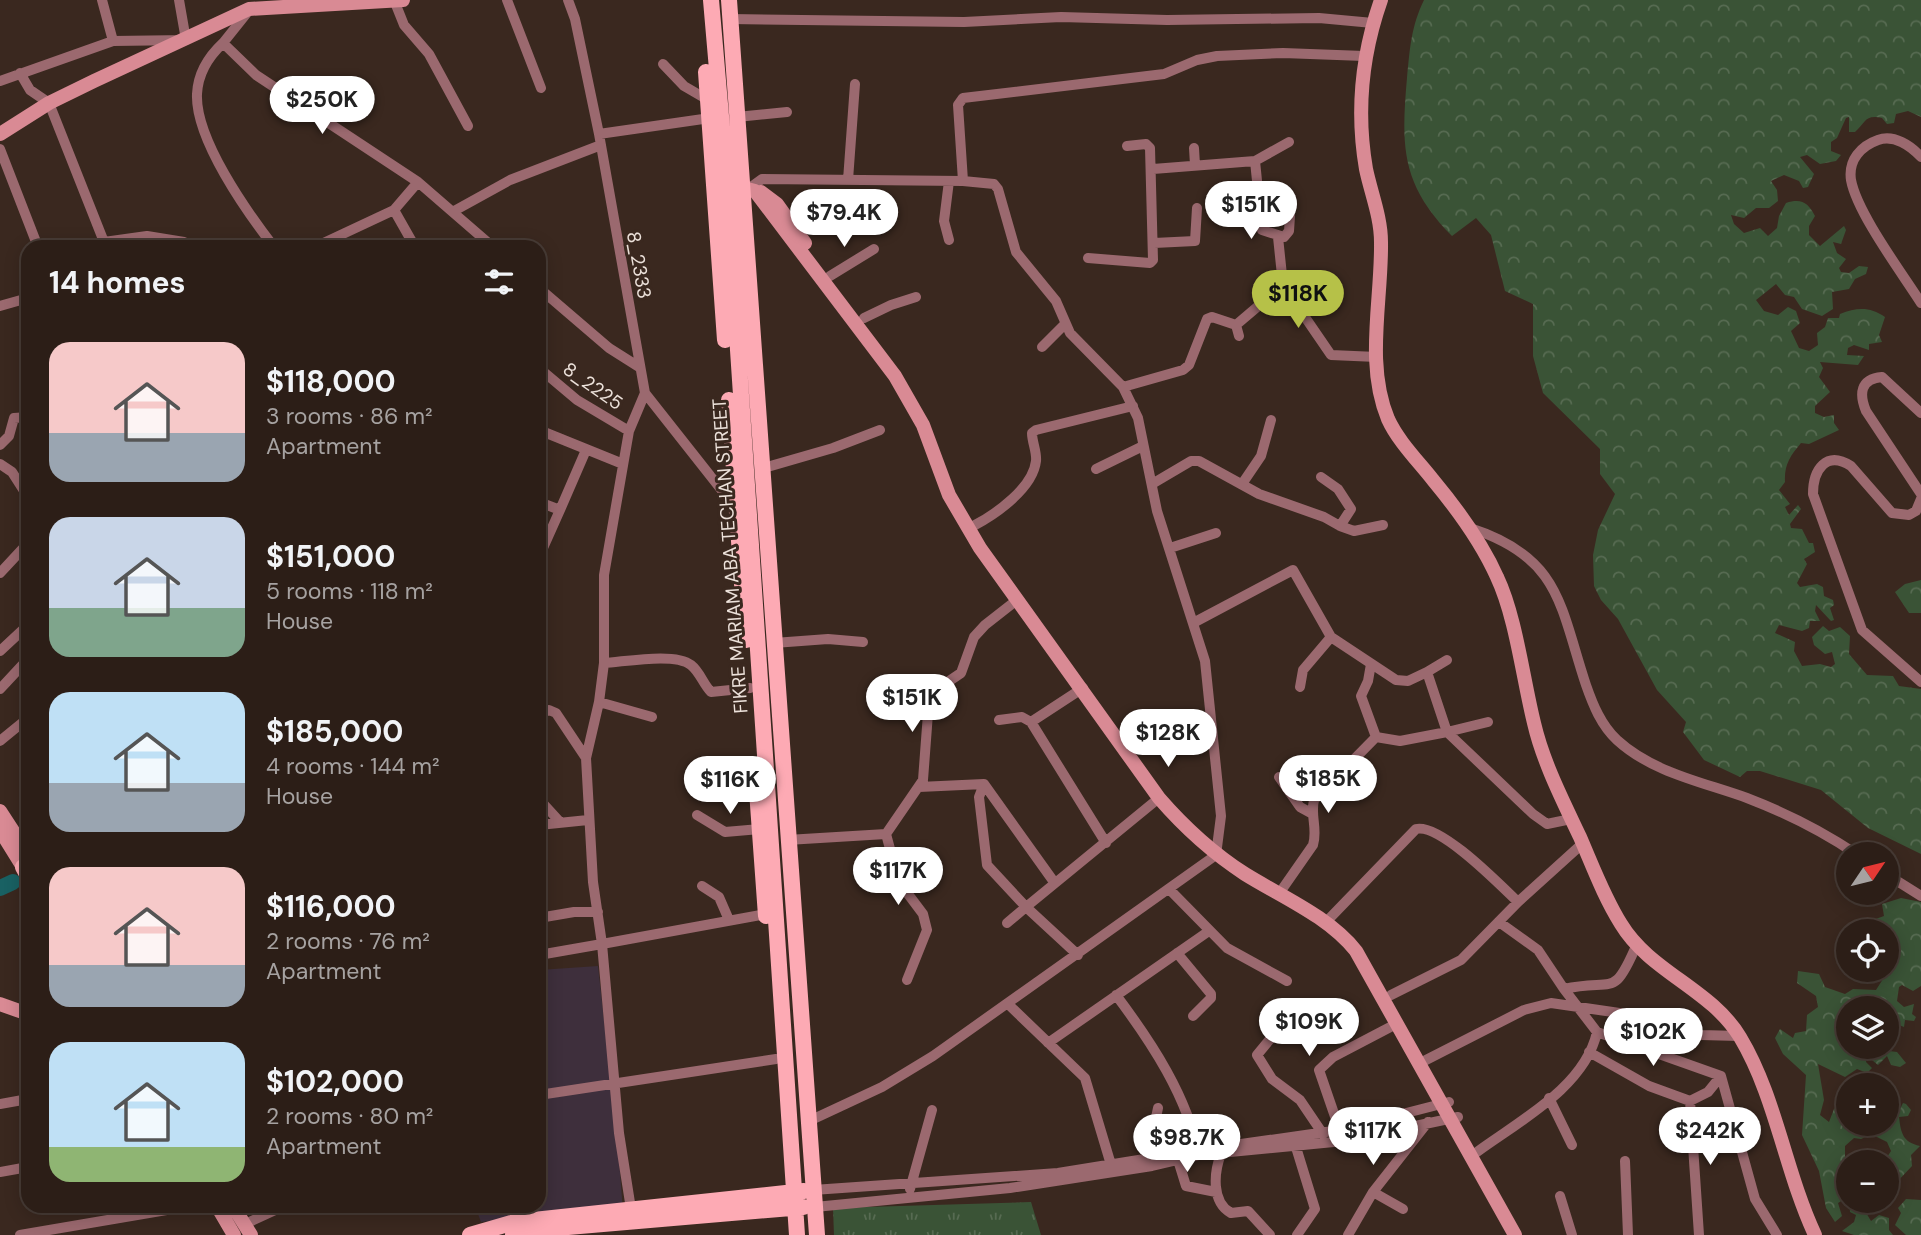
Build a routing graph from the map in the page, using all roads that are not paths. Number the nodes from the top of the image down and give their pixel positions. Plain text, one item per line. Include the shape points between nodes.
1 (102, 0) edge
2 (179, 0) edge
3 (394, 0) edge
4 (403, 0) edge
5 (507, 0) edge
6 (568, 0) edge
7 (729, 0) edge
8 (1381, 0) edge
9 (711, 2) edge
10 (257, 6) edge
11 (730, 19) junction
12 (1373, 23) junction
13 (186, 40) junction
14 (113, 41) junction
15 (223, 43) junction
16 (1364, 56) junction
17 (663, 64) dead end
18 (20, 73) junction
19 (0, 81) edge
20 (855, 84) dead end
21 (334, 85) dead end
22 (541, 88) dead end
23 (708, 100) junction
24 (49, 103) junction
25 (308, 108) junction
26 (787, 112) dead end
27 (737, 117) junction
28 (710, 118) junction
29 (468, 126) dead end
30 (0, 134) edge
31 (600, 139) junction
32 (1289, 142) dead end
33 (1127, 146) dead end
34 (1194, 148) dead end
35 (0, 149) edge
36 (1921, 157) edge
37 (1255, 161) junction
38 (1195, 165) junction
39 (1153, 169) junction
40 (848, 180) junction
41 (949, 181) junction
42 (963, 181) junction
43 (418, 182) junction
44 (727, 185) junction
45 (746, 187) junction
46 (764, 199) junction
47 (1197, 208) dead end
48 (394, 210) junction
49 (454, 211) junction
50 (1290, 216) dead end
51 (1278, 237) junction
52 (35, 240) edge
53 (103, 240) edge
54 (128, 240) edge
55 (161, 240) edge
56 (269, 240) edge
57 (330, 240) edge
58 (411, 240) edge
59 (485, 240) edge
60 (949, 240) dead end
61 (1154, 243) junction
62 (874, 249) dead end
63 (1088, 258) dead end
64 (830, 276) junction
65 (1283, 285) junction
66 (546, 294) edge
67 (916, 298) dead end
68 (21, 300) edge
69 (1921, 303) edge
70 (0, 306) edge
71 (864, 318) junction
72 (1065, 324) junction
73 (1236, 325) junction
74 (1239, 336) dead end
75 (1042, 347) dead end
76 (1377, 357) junction
77 (639, 367) junction
78 (546, 374) edge
79 (1123, 387) junction
80 (645, 393) junction
81 (915, 399) junction
82 (1133, 406) junction
83 (1921, 414) edge
84 (21, 418) edge
85 (1272, 420) dead end
86 (880, 430) dead end
87 (629, 431) junction
88 (546, 433) edge
89 (0, 446) edge
90 (1143, 446) junction
91 (586, 450) junction
92 (0, 464) edge
93 (623, 464) junction
94 (760, 469) junction
95 (1096, 469) dead end
96 (1321, 477) dead end
97 (1152, 484) junction
98 (1242, 484) junction
99 (21, 487) edge
100 (1921, 497) edge
101 (546, 505) edge
102 (736, 508) junction
103 (560, 510) junction
104 (975, 525) junction
105 (1383, 525) dead end
106 (1340, 526) junction
107 (1471, 528) junction
108 (1216, 533) dead end
109 (546, 541) edge
110 (1170, 548) junction
111 (21, 550) edge
112 (0, 573) edge
113 (1017, 600) junction
114 (1195, 622) junction
115 (21, 632) edge
116 (1331, 637) junction
117 (863, 642) dead end
118 (774, 643) junction
119 (1058, 648) junction
120 (0, 651) edge
121 (1447, 660) dead end
122 (604, 663) junction
123 (1371, 663) junction
124 (21, 666) edge
125 (1427, 672) junction
126 (1921, 682) edge
127 (1300, 687) dead end
128 (750, 688) junction
129 (1083, 688) junction
130 (0, 689) edge
131 (599, 702) junction
132 (546, 712) edge
133 (652, 717) dead end
134 (999, 720) dead end
135 (1031, 722) junction
136 (1488, 722) dead end
137 (21, 724) edge
138 (1447, 732) junction
139 (1376, 737) junction
140 (0, 741) edge
141 (586, 758) junction
142 (1279, 778) dead end
143 (984, 784) junction
144 (919, 787) junction
145 (1159, 798) junction
146 (546, 807) edge
147 (0, 811) edge
148 (1311, 813) junction
149 (697, 815) dead end
150 (1571, 819) junction
151 (589, 820) junction
152 (560, 822) junction
153 (546, 824) edge
154 (6, 829) edge
155 (760, 829) junction
156 (886, 834) junction
157 (787, 840) junction
158 (1836, 842) edge
159 (1106, 843) junction
160 (1582, 844) junction
161 (1218, 851) junction
162 (21, 857) edge
163 (1054, 882) junction
164 (1899, 882) edge
165 (702, 886) dead end
166 (1283, 888) junction
167 (1170, 890) junction
168 (1921, 896) edge
169 (1518, 902) junction
170 (1027, 906) junction
171 (598, 912) junction
172 (778, 915) junction
173 (546, 917) edge
174 (1328, 919) junction
175 (729, 920) junction
176 (1007, 922) dead end
177 (1499, 922) junction
178 (1209, 931) junction
179 (602, 944) junction
180 (1637, 944) junction
181 (1177, 953) junction
182 (546, 954) edge
183 (1078, 956) junction
184 (907, 980) dead end
185 (1287, 981) dead end
186 (1564, 989) junction
187 (1116, 995) junction
188 (1391, 995) junction
189 (0, 1004) edge
190 (1576, 1004) junction
191 (1009, 1005) junction
192 (21, 1012) edge
193 (1193, 1016) dead end
194 (1398, 1023) junction
195 (1293, 1026) dead end
196 (1597, 1032) junction
197 (1739, 1036) junction
198 (1048, 1043) junction
199 (1589, 1052) junction
200 (776, 1059) junction
201 (1426, 1060) junction
202 (1721, 1076) junction
203 (615, 1085) junction
204 (546, 1095) edge
205 (1549, 1098) junction
206 (21, 1100) edge
207 (1690, 1101) junction
208 (0, 1104) edge
209 (1158, 1108) dead end
210 (932, 1110) dead end
211 (1450, 1110) junction
212 (1429, 1121) junction
213 (807, 1122) junction
214 (1340, 1130) junction
215 (1325, 1136) junction
216 (1344, 1141) junction
217 (1295, 1144) junction
218 (1572, 1145) dead end
219 (1199, 1152) junction
220 (1477, 1152) junction
221 (1221, 1154) junction
222 (1178, 1160) junction
223 (1625, 1161) dead end
224 (1152, 1162) junction
225 (21, 1168) edge
226 (1112, 1168) junction
227 (790, 1171) junction
228 (0, 1172) edge
229 (911, 1185) junction
230 (813, 1190) junction
231 (1216, 1192) junction
232 (1373, 1192) junction
233 (908, 1196) junction
234 (1560, 1196) dead end
235 (794, 1199) junction
236 (815, 1207) junction
237 (1404, 1209) dead end
238 (149, 1213) edge
239 (224, 1213) edge
240 (236, 1213) edge
241 (273, 1213) edge
242 (632, 1221) junction
243 (243, 1231) edge
244 (20, 1235) edge
245 (470, 1235) edge
246 (513, 1235) edge
247 (797, 1235) edge
248 (817, 1235) edge
249 (1270, 1235) edge
250 (1297, 1235) edge
251 (1348, 1235) edge
252 (1516, 1235) edge
253 (1522, 1235) edge
254 (1572, 1235) edge
255 (1628, 1235) edge
256 (1699, 1235) edge
257 (1777, 1235) edge
258 (1815, 1235) edge

1 - 14 street
2 - 13 street
3 - 4 main road
3 - 10 main road
3 - 29 street via 404,25 429,54
5 - 22 street
6 - 31 street, 8_2333
7 - 11 main road, FIKRE MARIAM ABA TECHAN STREET
8 - 12 main road
9 - 23 main road via 705,24
9 - 44 main road, FIKRE MARIAM ABA TECHAN STREET
10 - 13 main road
10 - 15 street
11 - 12 street via 1319,18
11 - 27 main road, FIKRE MARIAM ABA TECHAN STREET
12 - 16 main road
13 - 14 street
13 - 24 main road
14 - 18 street
15 - 25 street via 256,75
15 - 56 street via 204,66 196,97 212,149
16 - 42 street via 1217,56 1164,74 963,98 958,105
16 - 76 main road via 1366,166 1381,245
17 - 23 street via 684,86
18 - 19 street
18 - 24 street via 30,90
20 - 40 street
21 - 25 street
23 - 28 main road
24 - 30 main road
24 - 53 street
25 - 43 street
26 - 27 street
27 - 45 main road, FIKRE MARIAM ABA TECHAN STREET
28 - 31 street
28 - 102 main road
31 - 49 street
31 - 77 street, 8_2333
32 - 37 street
33 - 39 street via 1148,145
34 - 38 street
35 - 52 street
36 - 69 street via 1900,141 1882,138 1853,158 1851,179 1858,200
37 - 38 street
37 - 51 street via 1261,226 1264,233
38 - 39 street
39 - 61 street
40 - 41 street
40 - 45 street via 762,179
41 - 42 street
41 - 60 street via 944,221
42 - 72 street via 993,184 998,189 1014,248 1056,301
43 - 48 street
43 - 49 street
44 - 45 main road
44 - 172 main road, FIKRE MARIAM ABA TECHAN STREET
45 - 46 main road
45 - 94 main road, FIKRE MARIAM ABA TECHAN STREET
46 - 64 main road via 777,204
46 - 81 main road
47 - 61 street via 1195,241
48 - 57 street
48 - 58 street
49 - 59 street
50 - 51 street via 1287,235
51 - 65 street
54 - 55 street via 147,236
61 - 63 street via 1152,262
62 - 64 street
64 - 71 main road
65 - 73 street
65 - 76 street via 1318,331 1328,354
66 - 77 street
67 - 71 street
68 - 70 street
71 - 81 main road
72 - 75 street
72 - 79 street
73 - 74 street
73 - 79 street via 1207,319 1183,370
76 - 107 main road via 1390,424
77 - 80 street, 8_2333
78 - 87 street, 8_2225
79 - 82 street
80 - 87 street
80 - 102 street, 8_2333
81 - 104 main road via 931,420 956,489
81 - 113 main road via 962,519
82 - 90 street
82 - 104 street via 1032,433 1036,464 1028,479 991,517
83 - 100 street via 1882,377 1864,384 1860,396 1866,411
84 - 89 street via 14,418 9,436
85 - 98 street via 1261,456
86 - 94 street
87 - 93 street
88 - 91 street
90 - 95 street
90 - 97 street
91 - 93 street
91 - 103 street
92 - 99 street
93 - 122 street via 604,575
94 - 118 main road, FIKRE MARIAM ABA TECHAN STREET
96 - 106 street via 1346,498 1351,509
97 - 98 street via 1191,461
97 - 110 street
98 - 106 street
100 - 126 street via 1909,516 1892,513 1843,461 1824,463 1813,478 1813,494 1862,630
101 - 103 street
102 - 128 main road
103 - 109 street
104 - 119 main road
105 - 106 street via 1354,531
107 - 150 main road via 1498,578 1535,727
107 - 158 street via 1491,535 1546,575 1565,610 1595,710 1633,753 1664,770 1795,817
108 - 110 street
110 - 114 street
111 - 112 street
113 - 119 main road
113 - 144 street via 979,631 961,673 929,700 925,769
114 - 116 street via 1293,570
114 - 161 street via 1205,661 1221,816
115 - 120 street
116 - 123 street
116 - 127 street via 1303,670
117 - 118 street
118 - 157 main road, FIKRE MARIAM ABA TECHAN STREET
119 - 129 main road
119 - 161 main road via 1153,778
121 - 125 street
122 - 128 street via 685,662 711,692
122 - 131 street
123 - 125 street via 1402,681
123 - 139 street via 1361,696
124 - 130 street
125 - 138 street
128 - 155 main road
129 - 135 street
129 - 145 main road
131 - 133 street
131 - 141 street
132 - 141 street via 552,710
134 - 135 street via 1022,717
135 - 159 street
136 - 138 street
137 - 140 street
138 - 139 street via 1400,741
138 - 150 street via 1547,824
139 - 148 street via 1318,793
141 - 151 street
142 - 148 street via 1300,807
143 - 144 street
143 - 163 street
143 - 170 street via 979,797 987,865
144 - 156 street
145 - 159 street
145 - 161 main road via 1182,825
146 - 152 street
147 - 154 main road
148 - 166 street via 1316,837
149 - 155 street via 725,832
150 - 160 main road
151 - 152 street
151 - 171 street
152 - 153 street
154 - 162 main road
155 - 172 main road
156 - 157 street
156 - 184 street via 900,882 926,922
157 - 172 main road, FIKRE MARIAM ABA TECHAN STREET
159 - 163 street
160 - 169 street
160 - 180 main road via 1607,899
161 - 166 main road
161 - 167 street
161 - 174 main road
163 - 170 street
164 - 168 street
165 - 175 street via 719,897
166 - 174 main road
167 - 178 street
167 - 183 street
169 - 174 street via 1468,855 1422,828
169 - 177 street
170 - 176 street
170 - 183 street
171 - 173 street
171 - 179 street
172 - 175 street
172 - 200 main road
172 - 213 main road, FIKRE MARIAM ABA TECHAN STREET
172 - 227 main road, FIKRE MARIAM ABA TECHAN STREET via 793,1149
174 - 188 main road via 1353,937
174 - 194 main road via 1356,951
175 - 179 street
177 - 186 street via 1538,950
177 - 188 street via 1455,964
178 - 181 street
178 - 185 street via 1243,958
179 - 182 street
179 - 203 street
180 - 186 street via 1622,978 1615,983
180 - 197 main road via 1716,1008
181 - 187 street
181 - 193 street via 1211,994
183 - 191 street
186 - 190 street
187 - 198 street
187 - 219 street via 1188,1111
188 - 201 main road
189 - 192 main road
190 - 196 street
190 - 197 street via 1700,1035
190 - 201 street via 1536,1005
191 - 198 street
191 - 213 street via 882,1087
194 - 211 main road
194 - 214 street via 1319,1070
195 - 215 street via 1271,1038 1257,1055 1272,1079 1300,1100
196 - 199 street
196 - 202 street
197 - 258 main road via 1760,1078
198 - 226 street via 1085,1078
199 - 205 street via 1575,1075
199 - 207 street via 1649,1086
200 - 203 street
200 - 227 main road
201 - 211 main road
202 - 207 street via 1708,1092
202 - 257 street via 1755,1199
203 - 204 street
203 - 242 street
205 - 218 street
205 - 220 street
206 - 208 street
207 - 256 street
209 - 224 street via 1150,1146
210 - 229 street
211 - 212 street
211 - 214 street
211 - 220 main road
211 - 252 main road
212 - 216 street
212 - 232 street
213 - 230 main road, FIKRE MARIAM ABA TECHAN STREET
214 - 215 street
214 - 216 street
215 - 216 street
215 - 217 street
215 - 219 street
217 - 221 street
217 - 250 street via 1315,1209
219 - 221 street
219 - 222 street
219 - 224 street
220 - 253 main road
221 - 231 street
222 - 224 street
222 - 231 street via 1186,1186
223 - 255 street
224 - 226 street
225 - 228 street
226 - 229 street
226 - 233 street via 1010,1188
227 - 235 main road, FIKRE MARIAM ABA TECHAN STREET
229 - 230 street
229 - 233 street
230 - 235 main road
230 - 236 main road, FIKRE MARIAM ABA TECHAN STREET
231 - 249 street via 1227,1211 1248,1212
232 - 237 street
232 - 251 street
233 - 236 street
234 - 254 street
235 - 236 main road
235 - 242 main road
235 - 247 main road, FIKRE MARIAM ABA TECHAN STREET
236 - 248 main road, FIKRE MARIAM ABA TECHAN STREET
238 - 244 street
239 - 243 main road
240 - 243 main road
241 - 243 street
242 - 245 main road via 515,1222
242 - 246 main road

